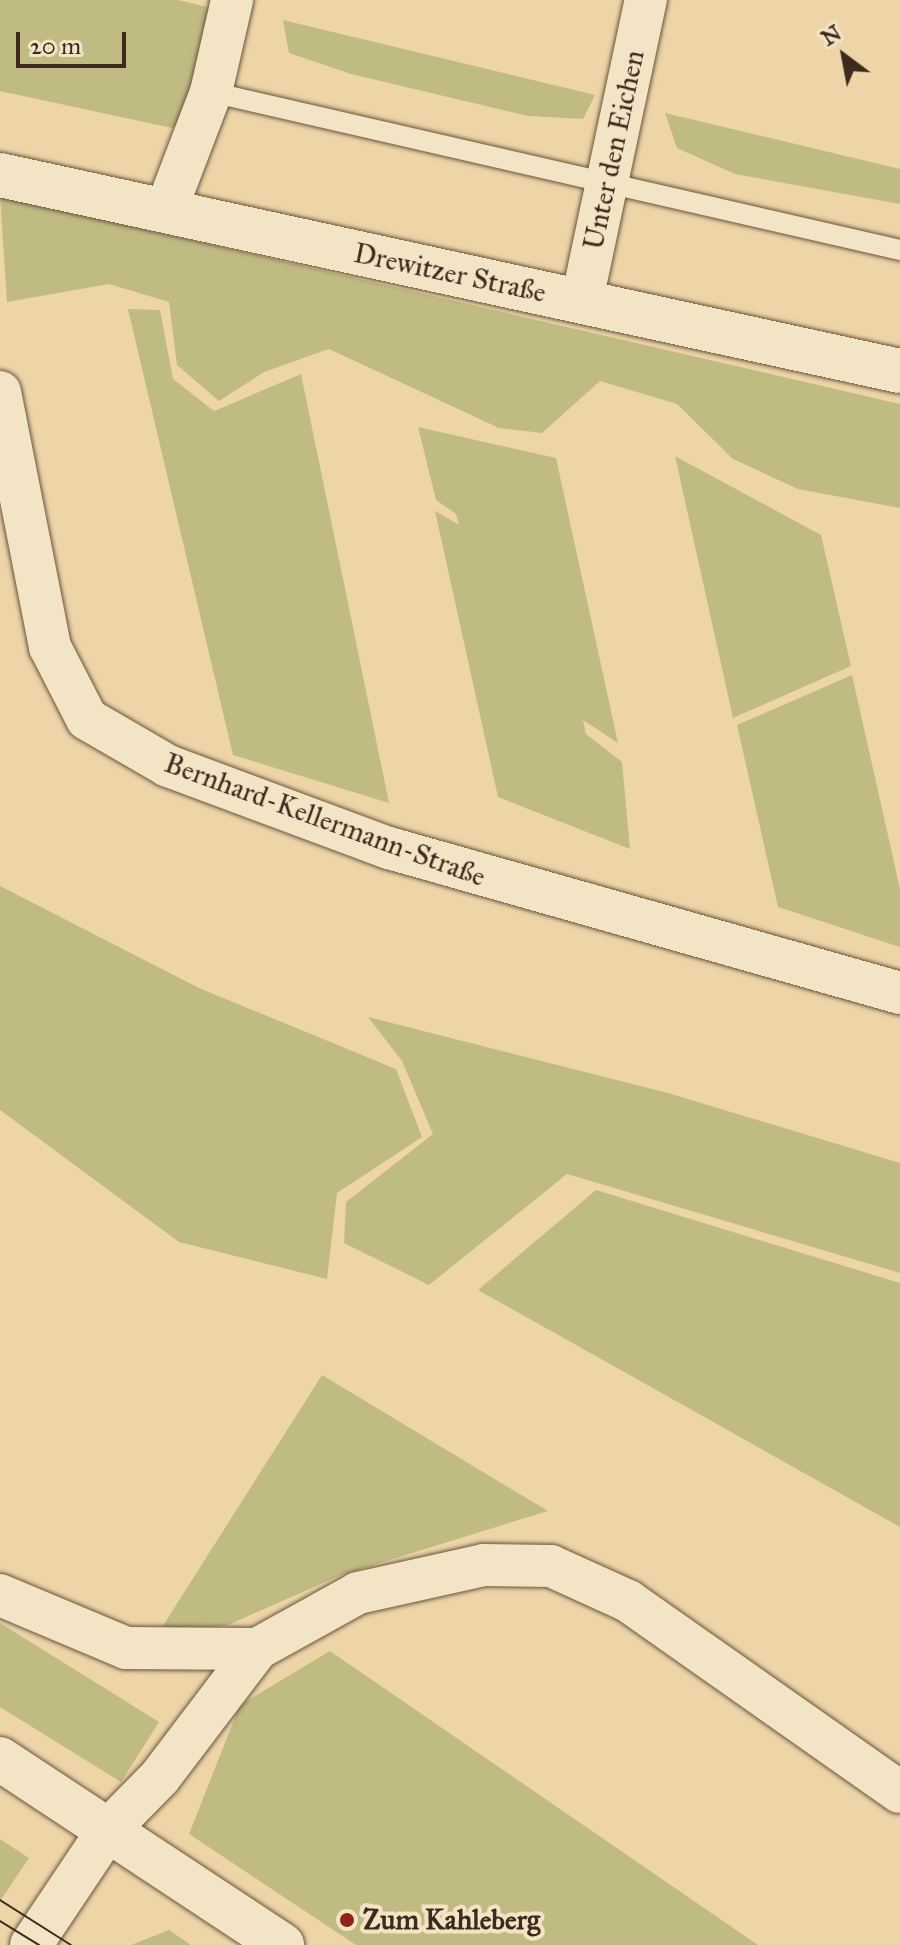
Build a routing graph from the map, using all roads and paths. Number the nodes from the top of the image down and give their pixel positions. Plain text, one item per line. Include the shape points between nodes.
1 (232, 0) edge
2 (646, 0) edge
3 (211, 92) junction
4 (0, 175) edge
5 (607, 180) junction
6 (166, 210) junction
7 (900, 250) edge
8 (582, 300) junction
9 (900, 371) edge
10 (0, 392) edge
11 (900, 993) edge
12 (0, 1595) edge
13 (257, 1649) junction
14 (0, 1759) edge
15 (900, 1792) edge
16 (108, 1830) junction
17 (31, 1945) edge
18 (282, 1945) edge

1 - 3 street
2 - 5 street, Unter den Eichen
3 - 5 lane
3 - 6 street
4 - 6 street, Drewitzer Straße
5 - 7 lane
5 - 8 street, Unter den Eichen
6 - 8 street, Drewitzer Straße
8 - 9 street, Drewitzer Straße
10 - 11 street, Bernhard-Kellermann-Straße via 50,647 87,719 168,766 389,848 779,965
12 - 13 street via 126,1648
13 - 15 street via 358,1593 484,1565 551,1566 628,1601
13 - 16 street via 160,1777
14 - 16 street
16 - 17 street
16 - 18 street

